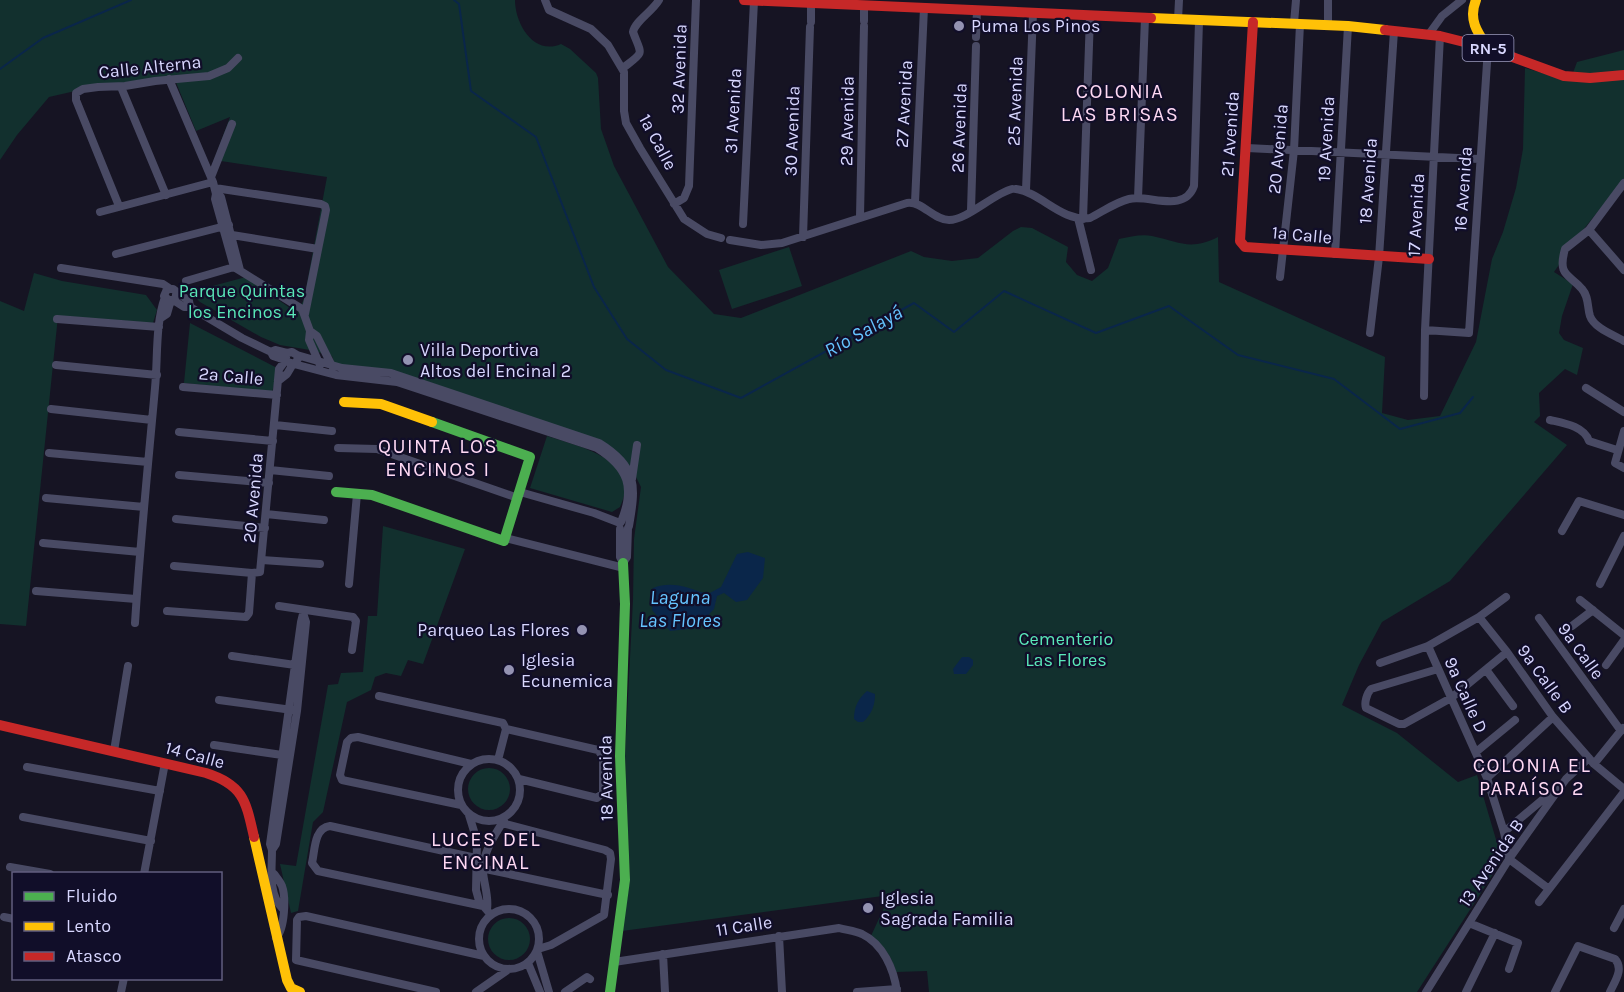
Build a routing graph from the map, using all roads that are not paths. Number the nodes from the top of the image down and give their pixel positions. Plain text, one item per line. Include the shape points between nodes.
1 (545, 0) edge
2 (659, 0) edge
3 (696, 0) edge
4 (744, 0) edge
5 (1179, 0) edge
6 (1296, 0) edge
7 (1328, 0) edge
8 (1462, 0) edge
9 (1476, 0) edge
10 (754, 1) edge
11 (811, 3) junction
12 (903, 3) edge
13 (864, 5) junction
14 (924, 8) junction
15 (977, 10) junction
16 (1033, 13) junction
17 (1090, 16) junction
18 (1145, 18) junction
19 (1178, 20) junction
20 (1199, 21) junction
21 (1253, 22) junction
22 (1297, 24) junction
23 (1328, 25) junction
24 (1348, 26) junction
25 (1394, 30) junction
26 (1429, 34) junction
27 (1440, 36) junction
28 (976, 37) dead end
29 (976, 46) dead end
30 (1488, 48) junction
31 (238, 58) dead end
32 (623, 68) junction
33 (1624, 75) edge
34 (170, 79) junction
35 (121, 87) junction
36 (231, 124) dead end
37 (1247, 148) junction
38 (1294, 150) junction
39 (1340, 151) junction
40 (1386, 154) junction
41 (1434, 157) junction
42 (1479, 159) junction
43 (1624, 183) edge
44 (214, 185) junction
45 (1026, 190) junction
46 (166, 195) junction
47 (1138, 198) junction
48 (915, 202) junction
49 (674, 204) junction
50 (119, 206) junction
51 (971, 210) junction
52 (100, 212) dead end
53 (860, 216) junction
54 (1080, 219) junction
55 (743, 224) dead end
56 (226, 226) junction
57 (1589, 230) junction
58 (232, 235) junction
59 (803, 237) junction
60 (1245, 247) joint
61 (318, 249) junction
62 (1283, 250) junction
63 (116, 254) dead end
64 (1335, 254) junction
65 (1379, 257) junction
66 (1429, 259) junction
67 (61, 268) dead end
68 (237, 268) junction
69 (1091, 270) dead end
70 (1624, 270) edge
71 (1280, 277) dead end
72 (186, 281) dead end
73 (170, 296) junction
74 (305, 314) junction
75 (57, 320) dead end
76 (159, 327) junction
77 (1425, 330) junction
78 (310, 331) junction
79 (1370, 333) dead end
80 (1624, 341) edge
81 (289, 360) junction
82 (319, 363) junction
83 (56, 365) dead end
84 (332, 366) junction
85 (325, 373) junction
86 (157, 375) junction
87 (336, 375) junction
88 (183, 387) dead end
89 (1586, 388) dead end
90 (277, 396) junction
91 (1424, 396) dead end
92 (344, 402) dead end
93 (51, 409) dead end
94 (1624, 412) edge
95 (152, 420) junction
96 (1550, 420) dead end
97 (274, 425) junction
98 (332, 431) dead end
99 (1624, 431) edge
100 (179, 432) dead end
101 (273, 441) junction
102 (637, 445) dead end
103 (338, 448) dead end
104 (1617, 450) junction
105 (49, 453) dead end
106 (148, 462) junction
107 (1620, 466) edge
108 (270, 470) junction
109 (178, 475) dead end
110 (329, 476) dead end
111 (632, 479) junction
112 (269, 483) junction
113 (336, 492) dead end
114 (357, 494) junction
115 (519, 495) junction
116 (46, 498) dead end
117 (144, 507) junction
118 (266, 514) junction
119 (1624, 515) edge
120 (176, 519) dead end
121 (324, 520) dead end
122 (624, 526) junction
123 (265, 528) junction
124 (1562, 531) dead end
125 (1624, 536) edge
126 (506, 537) junction
127 (43, 543) dead end
128 (140, 552) junction
129 (262, 560) junction
130 (320, 564) dead end
131 (624, 565) junction
132 (174, 566) dead end
133 (252, 573) junction
134 (349, 584) dead end
135 (1600, 584) dead end
136 (36, 591) dead end
137 (1506, 597) dead end
138 (136, 599) junction
139 (1580, 600) dead end
140 (279, 606) dead end
141 (1593, 610) junction
142 (167, 611) dead end
143 (304, 613) junction
144 (1479, 617) junction
145 (1539, 618) dead end
146 (135, 623) dead end
147 (1572, 626) dead end
148 (1624, 635) edge
149 (1624, 640) edge
150 (1428, 646) junction
151 (352, 650) dead end
152 (1507, 652) junction
153 (232, 656) dead end
154 (1380, 663) dead end
155 (295, 665) junction
156 (1606, 665) dead end
157 (128, 666) dead end
158 (1438, 669) junction
159 (1487, 671) junction
160 (379, 696) dead end
161 (1451, 698) junction
162 (219, 700) dead end
163 (1513, 706) dead end
164 (293, 710) junction
165 (1553, 717) junction
166 (1515, 720) dead end
167 (0, 725) edge
168 (506, 729) junction
169 (1623, 729) edge
170 (214, 745) dead end
171 (114, 752) junction
172 (1476, 752) junction
173 (282, 755) junction
174 (498, 760) junction
175 (1591, 761) junction
176 (165, 763) junction
177 (471, 764) junction
178 (27, 767) dead end
179 (1487, 778) junction
180 (519, 779) junction
181 (1566, 779) junction
182 (1624, 790) edge
183 (160, 791) junction
184 (461, 805) junction
185 (468, 814) junction
186 (277, 815) junction
187 (23, 818) dead end
188 (503, 820) junction
189 (1504, 832) junction
190 (151, 841) junction
191 (1509, 859) junction
192 (480, 863) junction
193 (10, 867) dead end
194 (43, 872) edge
195 (144, 872) edge
196 (1549, 889) junction
197 (608, 895) junction
198 (1539, 903) dead end
199 (1624, 909) edge
200 (487, 910) junction
201 (4, 917) dead end
202 (12, 918) edge
203 (1469, 923) junction
204 (1614, 928) dead end
205 (1495, 933) junction
206 (779, 936) junction
207 (276, 938) junction
208 (538, 950) junction
209 (663, 954) junction
210 (484, 956) junction
211 (614, 962) junction
212 (528, 963) junction
213 (509, 969) junction
214 (1509, 969) dead end
215 (590, 978) dead end
216 (897, 991) edge
217 (300, 992) edge
218 (436, 992) edge
219 (476, 992) edge
220 (540, 992) edge
221 (549, 992) edge
222 (565, 992) edge
223 (610, 992) edge
224 (665, 992) edge
225 (782, 992) edge
226 (857, 992) edge
227 (1426, 992) edge
228 (1466, 992) edge
229 (1554, 992) edge
230 (1610, 992) edge

1 - 32 street via 556,15 591,28
2 - 32 street via 635,24 633,32 640,51
3 - 49 street, 32 Avenida via 689,186 684,198
4 - 10 street, RN-5
5 - 19 street
6 - 22 street
7 - 23 street
8 - 26 street via 1442,16
9 - 30 street via 1472,7 1473,26
10 - 11 street, RN-5
10 - 55 street, 31 Avenida
11 - 13 street, RN-5
11 - 59 street, 30 Avenida
12 - 13 street, RN-5
12 - 14 street, RN-5
13 - 53 street, 29 Avenida
14 - 15 street, RN-5
14 - 48 street, 27 Avenida
15 - 16 street, RN-5
15 - 28 street
16 - 17 street, RN-5
16 - 45 street, 25 Avenida
17 - 18 street, RN-5
17 - 54 street
18 - 19 street, RN-5
18 - 47 street
19 - 20 street, RN-5
20 - 21 street, RN-5
20 - 47 street via 1192,192 1180,201
21 - 22 street, RN-5
21 - 37 street, 21 Avenida
22 - 23 street, RN-5
22 - 38 street, 20 Avenida
23 - 24 street, RN-5
24 - 25 street, RN-5
24 - 39 street, 19 Avenida
25 - 26 street, RN-5
25 - 40 street, 18 Avenida
26 - 27 street, RN-5
27 - 30 street, RN-5
27 - 41 street, 17 Avenida
29 - 51 street, 26 Avenida
30 - 33 street, RN-5 via 1564,76
30 - 42 street, 16 Avenida
31 - 34 street, Calle Alterna via 216,75
32 - 49 street, 1a Calle via 626,123
34 - 35 street, Calle Alterna
34 - 44 street
35 - 46 street
35 - 50 street, Calle Alterna via 98,87 75,96
36 - 44 street
37 - 38 street
37 - 60 street, 21 Avenida via 1240,241
38 - 39 street
38 - 62 street, 20 Avenida
39 - 40 street
39 - 64 street, 19 Avenida
40 - 41 street
40 - 65 street, 18 Avenida
41 - 42 street
41 - 66 street, 17 Avenida
42 - 77 street, 16 Avenida via 1469,333
43 - 57 street
44 - 46 street
44 - 56 street via 221,197
44 - 61 street via 325,206
45 - 51 street via 1014,189
45 - 54 street
46 - 50 street
47 - 54 street
48 - 51 street via 945,220 958,219
48 - 53 street, 1a Calle
49 - 59 street, 1a Calle via 693,226 725,239 761,245
50 - 52 street
53 - 59 street, 1a Calle
54 - 69 street
56 - 58 street
56 - 63 street
56 - 68 street
57 - 70 street
57 - 80 street via 1565,249 1563,264 1568,278 1586,295 1591,318
58 - 61 street
58 - 68 street
60 - 62 street, 1a Calle
61 - 74 street
62 - 64 street, 1a Calle
62 - 71 street, 20 Avenida
64 - 65 street, 1a Calle
65 - 66 street, 1a Calle
65 - 79 street, 18 Avenida
66 - 77 street, 17 Avenida
67 - 73 street, 18 Avenida via 155,284 157,290
68 - 72 street
68 - 74 street via 298,305
73 - 76 street via 167,314 161,318
73 - 81 street, 18 Avenida via 189,301 190,307 242,338 271,352 275,350
74 - 78 street
75 - 76 street
76 - 86 street
77 - 91 street, 17 Avenida
78 - 82 street via 309,340
78 - 84 street via 317,336
81 - 82 street, 18 Avenida via 292,352
81 - 85 street, 18 Avenida
81 - 90 street, 20 Avenida via 279,369
82 - 84 street, 18 Avenida
82 - 85 street
83 - 86 street
84 - 87 street
84 - 111 street, 18 Avenida via 391,373 592,440 615,454
85 - 87 street, 18 Avenida
86 - 95 street
87 - 122 street, 18 Avenida via 397,382 597,448 618,466 629,488
88 - 90 street, 2a Calle
89 - 94 street
90 - 97 street, 20 Avenida
92 - 115 street via 381,404 526,454 530,461
93 - 95 street
95 - 106 street
96 - 104 street via 1565,423 1585,433 1589,441
97 - 98 street
97 - 101 street, 20 Avenida
99 - 104 street
100 - 101 street
101 - 108 street, 20 Avenida
102 - 111 street
103 - 115 street via 377,449
104 - 107 street
105 - 106 street
106 - 117 street
108 - 110 street
108 - 112 street, 20 Avenida
109 - 112 street
111 - 122 street, 18 Avenida via 634,495
112 - 118 street, 20 Avenida
113 - 114 street
114 - 126 street via 372,495 500,541
114 - 134 street
115 - 122 street via 594,513
115 - 126 street
116 - 117 street
117 - 128 street
118 - 121 street
118 - 123 street, 20 Avenida
119 - 124 street via 1579,501
120 - 123 street
122 - 131 street, 18 Avenida
123 - 129 street, 20 Avenida
125 - 135 street
126 - 131 street
127 - 128 street
128 - 138 street
129 - 130 street, 20 Avenida
129 - 133 street via 260,572
131 - 211 street, 18 Avenida via 620,766 625,880
132 - 133 street
133 - 142 street via 246,617
136 - 138 street
137 - 144 street
138 - 146 street
139 - 141 street
140 - 143 street
141 - 147 street
141 - 148 street
143 - 151 street via 353,617 356,621
143 - 155 street
143 - 164 street via 306,622
144 - 150 street
144 - 152 street, 9a Calle B
145 - 169 street, 9a Calle
149 - 156 street
150 - 154 street
150 - 158 street, 9a Calle D
152 - 159 street
152 - 165 street, 9a Calle B
153 - 155 street
155 - 164 street
157 - 171 street
158 - 161 street, 9a Calle D
158 - 161 street via 1369,691 1366,708 1404,724
159 - 161 street
159 - 163 street
160 - 168 street via 503,723
161 - 172 street, 9a Calle D
162 - 164 street
164 - 173 street
164 - 186 street
165 - 175 street, 9a Calle B
165 - 179 street
166 - 172 street
167 - 171 street, 14 Calle
168 - 174 street
168 - 180 street via 598,750 603,757 603,793 597,798
169 - 175 street, 13 Avenida B
170 - 173 street
171 - 176 street, 14 Calle
172 - 179 street, 9a Calle D
173 - 186 street
174 - 177 street
174 - 180 street via 514,770
175 - 181 street, 13 Avenida B
175 - 182 street, 9a Calle B
176 - 183 street
176 - 207 street, 14 Calle via 223,778 242,795
177 - 184 street via 458,782
177 - 184 street via 358,737 347,742 342,780
178 - 183 street
179 - 189 street, 9a Calle D
180 - 188 street via 517,805
181 - 189 street
181 - 191 street, 13 Avenida B
182 - 196 street
183 - 190 street
184 - 185 street
185 - 188 street via 486,821
185 - 192 street
186 - 207 street via 276,844 272,850 274,874 281,882 285,900 281,933
187 - 190 street
188 - 192 street
188 - 197 street via 610,853
189 - 191 street, 9a Calle D
190 - 195 street
191 - 196 street
191 - 203 street, 13 Avenida B
192 - 197 street
192 - 200 street via 476,890
192 - 200 street via 330,826 319,831 312,863 318,871
193 - 194 street
196 - 198 street
197 - 208 street via 604,915
199 - 204 street
200 - 208 street via 509,909 527,915 538,930
200 - 210 street via 479,934
201 - 202 street
203 - 205 street
203 - 227 street, 13 Avenida B
205 - 214 street via 1518,943
205 - 228 street
206 - 209 street, 11 Calle
206 - 216 street, 11 Calle via 839,928 860,933 876,943 893,970
206 - 225 street
207 - 217 street, 14 Calle via 287,981
208 - 212 street
208 - 221 street
209 - 211 street, 11 Calle
209 - 224 street
210 - 213 street via 499,968
210 - 218 street via 306,916 297,920 296,960
211 - 223 street, 18 Avenida
212 - 213 street
212 - 220 street
213 - 219 street
215 - 222 street
216 - 226 street
229 - 230 street via 1575,948 1580,946 1617,962 1620,970

